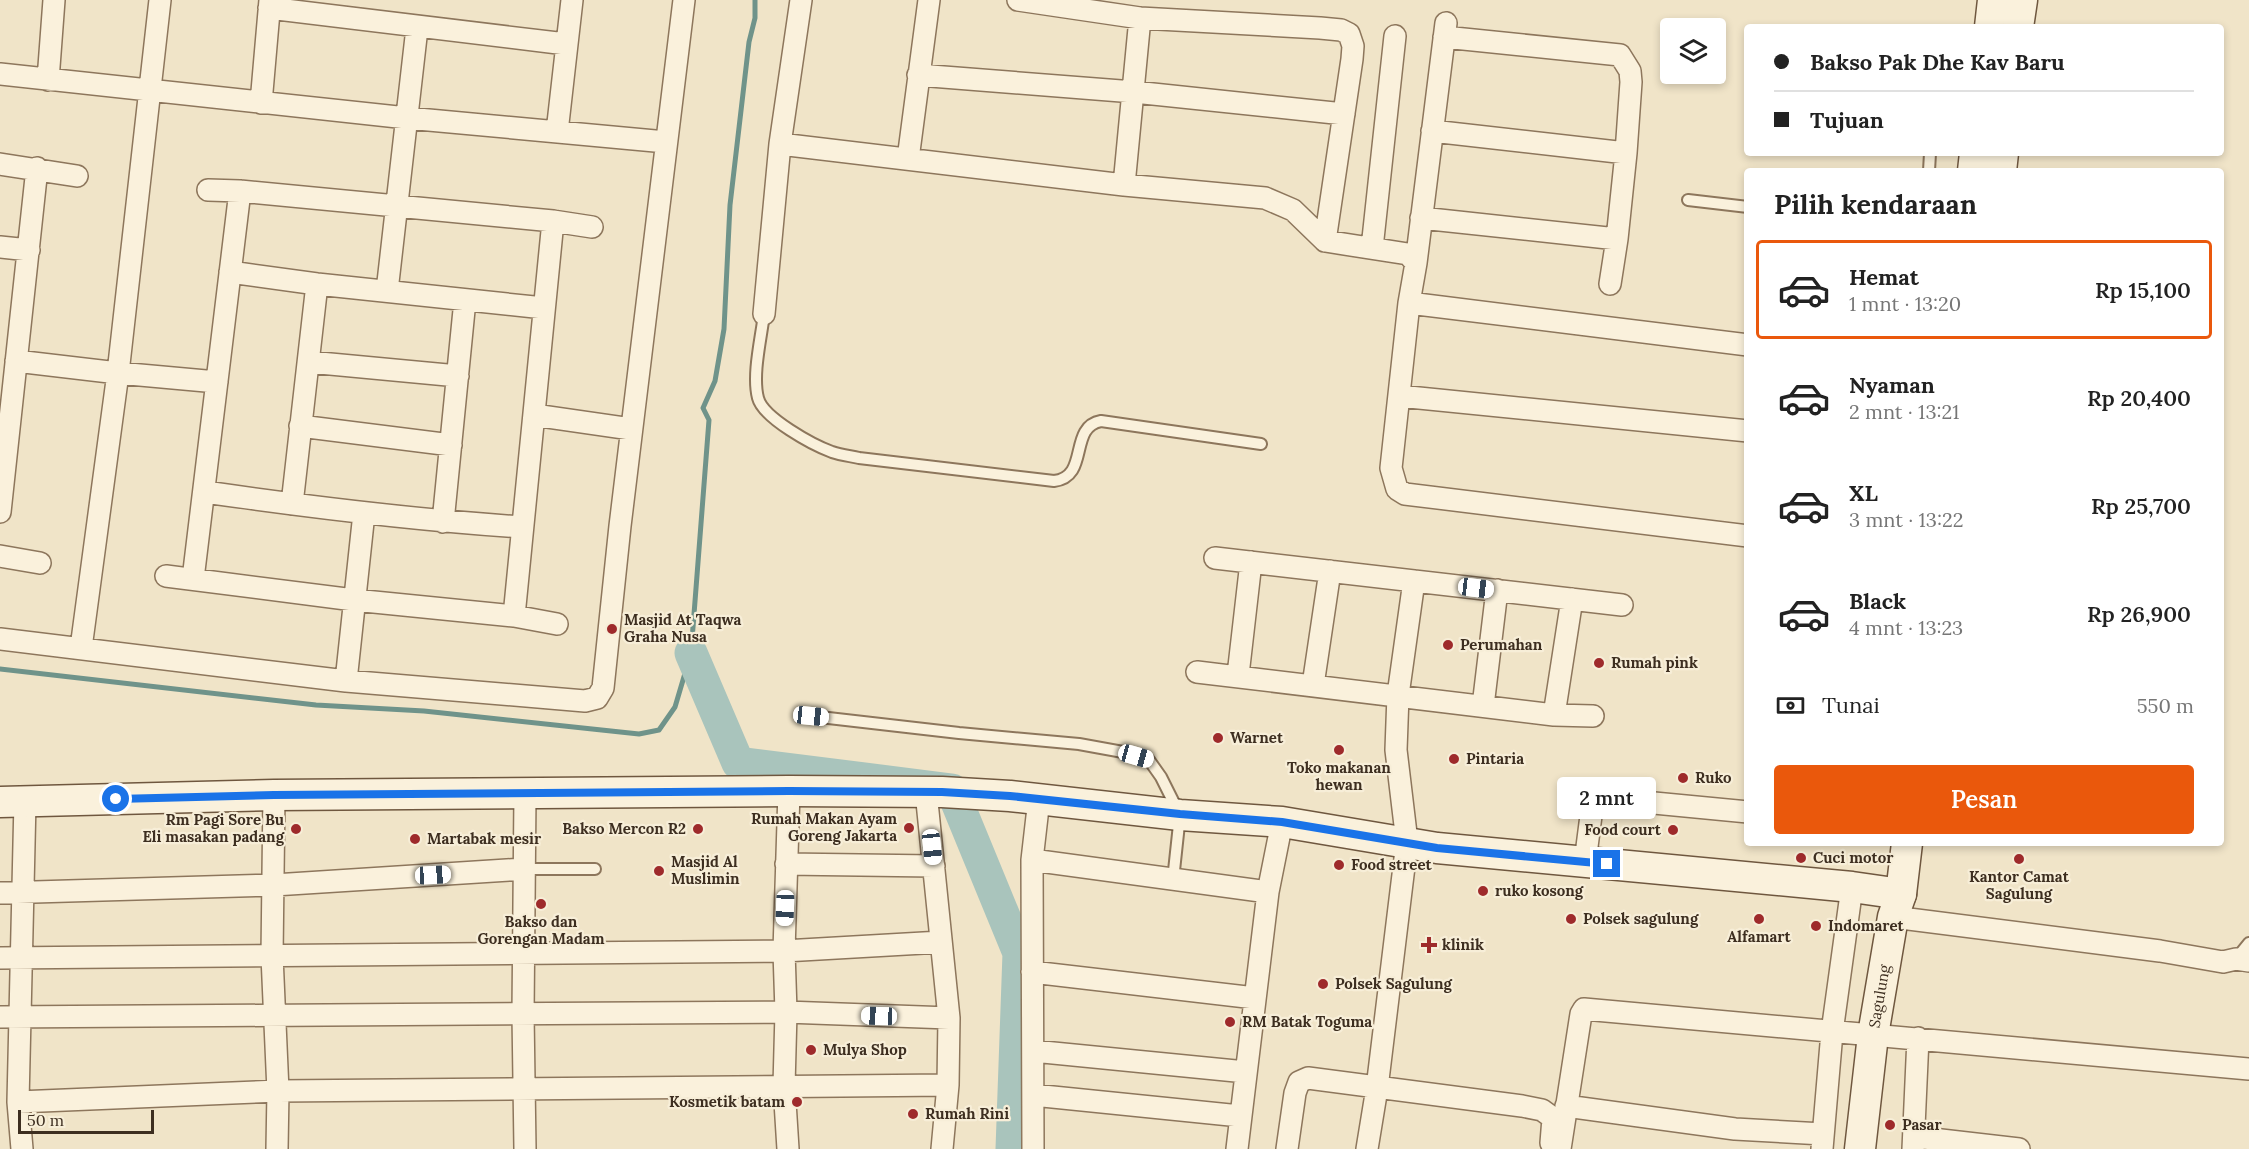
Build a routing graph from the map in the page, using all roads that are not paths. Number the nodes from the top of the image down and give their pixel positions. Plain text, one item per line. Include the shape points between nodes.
1 (54, 0) edge
2 (160, 0) edge
3 (572, 0) edge
4 (684, 0) edge
5 (801, 0) edge
6 (929, 0) edge
7 (1018, 0) edge
8 (1993, 0) edge
9 (2022, 0) edge
10 (270, 4) edge
11 (1140, 18) junction
12 (1990, 24) edge
13 (2018, 24) edge
14 (417, 28) junction
15 (1395, 36) dead end
16 (566, 44) junction
17 (0, 74) edge
18 (918, 75) junction
19 (48, 80) junction
20 (149, 90) junction
21 (1134, 92) junction
22 (261, 103) junction
23 (1344, 114) junction
24 (407, 118) junction
25 (1432, 131) junction
26 (556, 132) junction
27 (666, 142) junction
28 (780, 144) junction
29 (1626, 153) junction
30 (908, 159) junction
31 (0, 164) edge
32 (37, 168) junction
33 (77, 176) dead end
34 (1124, 185) junction
35 (208, 190) dead end
36 (240, 191) junction
37 (1688, 200) dead end
38 (397, 207) junction
39 (1744, 207) edge
40 (1421, 218) junction
41 (553, 221) junction
42 (592, 227) dead end
43 (1617, 238) junction
44 (1325, 241) junction
45 (0, 247) edge
46 (1372, 248) junction
47 (29, 250) junction
48 (1416, 263) junction
49 (230, 272) junction
50 (317, 284) junction
51 (1610, 284) dead end
52 (387, 291) junction
53 (465, 300) junction
54 (1409, 303) junction
55 (544, 308) junction
56 (764, 314) joint
57 (1744, 345) edge
58 (16, 361) junction
59 (309, 362) junction
60 (118, 374) junction
61 (458, 376) junction
62 (217, 382) junction
63 (1399, 396) junction
64 (534, 415) junction
65 (300, 426) junction
66 (631, 429) junction
67 (1744, 431) edge
68 (1261, 444) dead end
69 (451, 445) junction
70 (2, 476) edge
71 (205, 492) junction
72 (292, 504) junction
73 (0, 512) edge
74 (364, 513) junction
75 (443, 522) junction
76 (522, 527) junction
77 (1744, 536) edge
78 (0, 556) edge
79 (1215, 558) dead end
80 (1251, 562) junction
81 (40, 563) dead end
82 (1330, 571) junction
83 (166, 576) dead end
84 (193, 579) junction
85 (1414, 581) junction
86 (1497, 590) junction
87 (1572, 599) junction
88 (354, 600) junction
89 (1622, 604) dead end
90 (514, 616) junction
91 (557, 624) dead end
92 (0, 639) edge
93 (81, 648) junction
94 (1197, 672) dead end
95 (1238, 675) junction
96 (346, 681) junction
97 (1313, 685) junction
98 (1398, 695) junction
99 (1482, 706) junction
100 (1554, 715) junction
101 (811, 716) dead end
102 (1593, 716) dead end
103 (789, 791) junction
104 (934, 792) junction
105 (525, 794) junction
106 (274, 795) junction
107 (1024, 798) junction
108 (12, 801) edge
109 (1744, 812) edge
110 (1180, 814) junction
111 (1282, 822) junction
112 (1407, 842) junction
113 (1907, 846) edge
114 (1032, 860) junction
115 (1585, 862) junction
116 (786, 864) junction
117 (934, 866) junction
118 (524, 869) junction
119 (595, 869) dead end
120 (1173, 880) junction
121 (274, 885) junction
122 (1852, 886) junction
123 (24, 892) junction
124 (1268, 892) junction
125 (0, 893) edge
126 (1897, 905) junction
127 (941, 942) junction
128 (784, 951) junction
129 (523, 954) junction
130 (2245, 954) edge
131 (272, 956) junction
132 (0, 958) edge
133 (22, 958) junction
134 (1032, 972) junction
135 (1255, 998) junction
136 (786, 1012) junction
137 (523, 1014) junction
138 (275, 1016) junction
139 (10, 1017) edge
140 (949, 1018) junction
141 (1832, 1032) junction
142 (1874, 1035) junction
143 (1918, 1038) junction
144 (1033, 1051) junction
145 (2249, 1070) edge
146 (1246, 1072) junction
147 (948, 1085) junction
148 (784, 1086) junction
149 (1377, 1088) junction
150 (523, 1089) junction
151 (278, 1091) junction
152 (1033, 1095) junction
153 (18, 1102) junction
154 (1566, 1106) junction
155 (1240, 1116) junction
156 (1733, 1139) edge
157 (1823, 1142) edge
158 (1914, 1143) edge
159 (22, 1149) edge
160 (277, 1149) edge
161 (525, 1149) edge
162 (788, 1149) edge
163 (942, 1149) edge
164 (1033, 1149) edge
165 (1237, 1149) edge
166 (1287, 1149) edge
167 (1368, 1149) edge
168 (1550, 1149) edge
169 (1560, 1149) edge
170 (1860, 1149) edge
171 (2008, 1149) edge

1 - 19 street
2 - 20 street
3 - 16 street
4 - 27 street
5 - 28 street
6 - 18 street
7 - 11 street
8 - 12 street
9 - 13 street
10 - 14 street
10 - 22 street
11 - 21 street
11 - 23 street via 1346,32 1353,46
14 - 16 street
14 - 24 street
15 - 46 street
16 - 26 street
17 - 19 street
18 - 21 street
18 - 30 street
19 - 20 street
20 - 22 street
20 - 60 street
21 - 23 street
21 - 34 street
22 - 24 street
23 - 44 street
24 - 26 street
24 - 38 street
25 - 29 street
25 - 29 street via 1445,30 1620,55 1630,71 1631,82
25 - 40 street
26 - 27 street
27 - 66 street
28 - 30 street
28 - 56 street
29 - 43 street
30 - 34 street
31 - 32 street
32 - 33 street
32 - 47 street
34 - 44 street via 1265,198 1293,210
35 - 36 street
36 - 38 street
36 - 49 street
37 - 39 lane
38 - 41 street
38 - 52 street
40 - 43 street
40 - 48 street
41 - 42 street
41 - 55 street
43 - 51 street
44 - 46 street
45 - 47 street
46 - 48 street via 1408,254
47 - 58 street
48 - 54 street
49 - 50 street
49 - 62 street
50 - 52 street
50 - 59 street
52 - 53 street
53 - 55 street
53 - 61 street
54 - 57 street
54 - 63 street
55 - 64 street
56 - 68 lane via 756,382 759,402 764,410 803,438 832,452 1054,481 1064,480 1072,471 1085,429 1093,422
58 - 60 street
58 - 70 street
59 - 61 street
59 - 65 street
60 - 62 street
60 - 93 street
61 - 69 street
62 - 71 street
63 - 67 street
63 - 77 street via 1391,468 1397,489 1405,494
64 - 66 street
64 - 76 street
65 - 69 street
65 - 72 street
66 - 96 street via 603,688 597,698 585,701
69 - 75 street
70 - 73 street
71 - 72 street
71 - 84 street
72 - 74 street
74 - 75 street
74 - 88 street
75 - 76 street
76 - 90 street
78 - 81 street
79 - 80 street
80 - 82 street
80 - 95 street
82 - 85 street
82 - 97 street
83 - 84 street
84 - 88 street
85 - 86 street
85 - 98 street
86 - 87 street
86 - 99 street
87 - 89 street
87 - 100 street
88 - 90 street
88 - 96 street
90 - 91 street
92 - 93 street
93 - 96 street
94 - 95 street
95 - 97 street
97 - 98 street
98 - 99 street
98 - 112 street via 1396,750
99 - 100 street
100 - 102 street
101 - 110 lane via 1079,744 1123,753 1149,760
103 - 104 street
103 - 105 street
103 - 116 street
104 - 107 street
104 - 117 street
105 - 106 street
105 - 118 street
106 - 108 street
106 - 121 street
107 - 110 street
107 - 114 street
108 - 123 street
109 - 115 street via 1602,798 1592,808
110 - 111 street
110 - 120 lane
111 - 112 street
111 - 124 street
112 - 115 street
112 - 149 street
113 - 126 street, Sagulung
114 - 120 street
114 - 134 street
115 - 122 street
116 - 117 street
116 - 128 street
117 - 127 street
118 - 119 lane
118 - 121 street
118 - 129 street
120 - 124 street
121 - 123 street
121 - 131 street
122 - 126 street
122 - 141 street
123 - 125 street
123 - 133 street
124 - 135 street
126 - 130 street via 2223,962
126 - 142 street, Sagulung
127 - 128 street
127 - 140 street
128 - 129 street
128 - 136 street
129 - 131 street
129 - 137 street
131 - 133 street
131 - 138 street
132 - 133 street
133 - 139 street
134 - 135 street
134 - 144 street
135 - 146 street
136 - 137 street
136 - 140 street
136 - 148 street
137 - 138 street
137 - 150 street
138 - 139 street
138 - 151 street
139 - 153 street
140 - 147 street
141 - 142 street
141 - 154 street via 1584,1009
141 - 157 street
142 - 143 street
142 - 170 street, Sagulung
143 - 145 street
143 - 158 street
144 - 146 street
144 - 152 street
146 - 155 street
147 - 148 street
147 - 163 street
148 - 150 street
148 - 162 street
149 - 166 street via 1308,1078 1299,1082
149 - 167 street
149 - 168 street via 1542,1110 1552,1118
150 - 151 street
150 - 161 street
151 - 153 street
151 - 160 street
152 - 155 street
152 - 164 street
153 - 159 street
154 - 156 street
154 - 169 street
155 - 165 street
156 - 157 street
158 - 171 street

